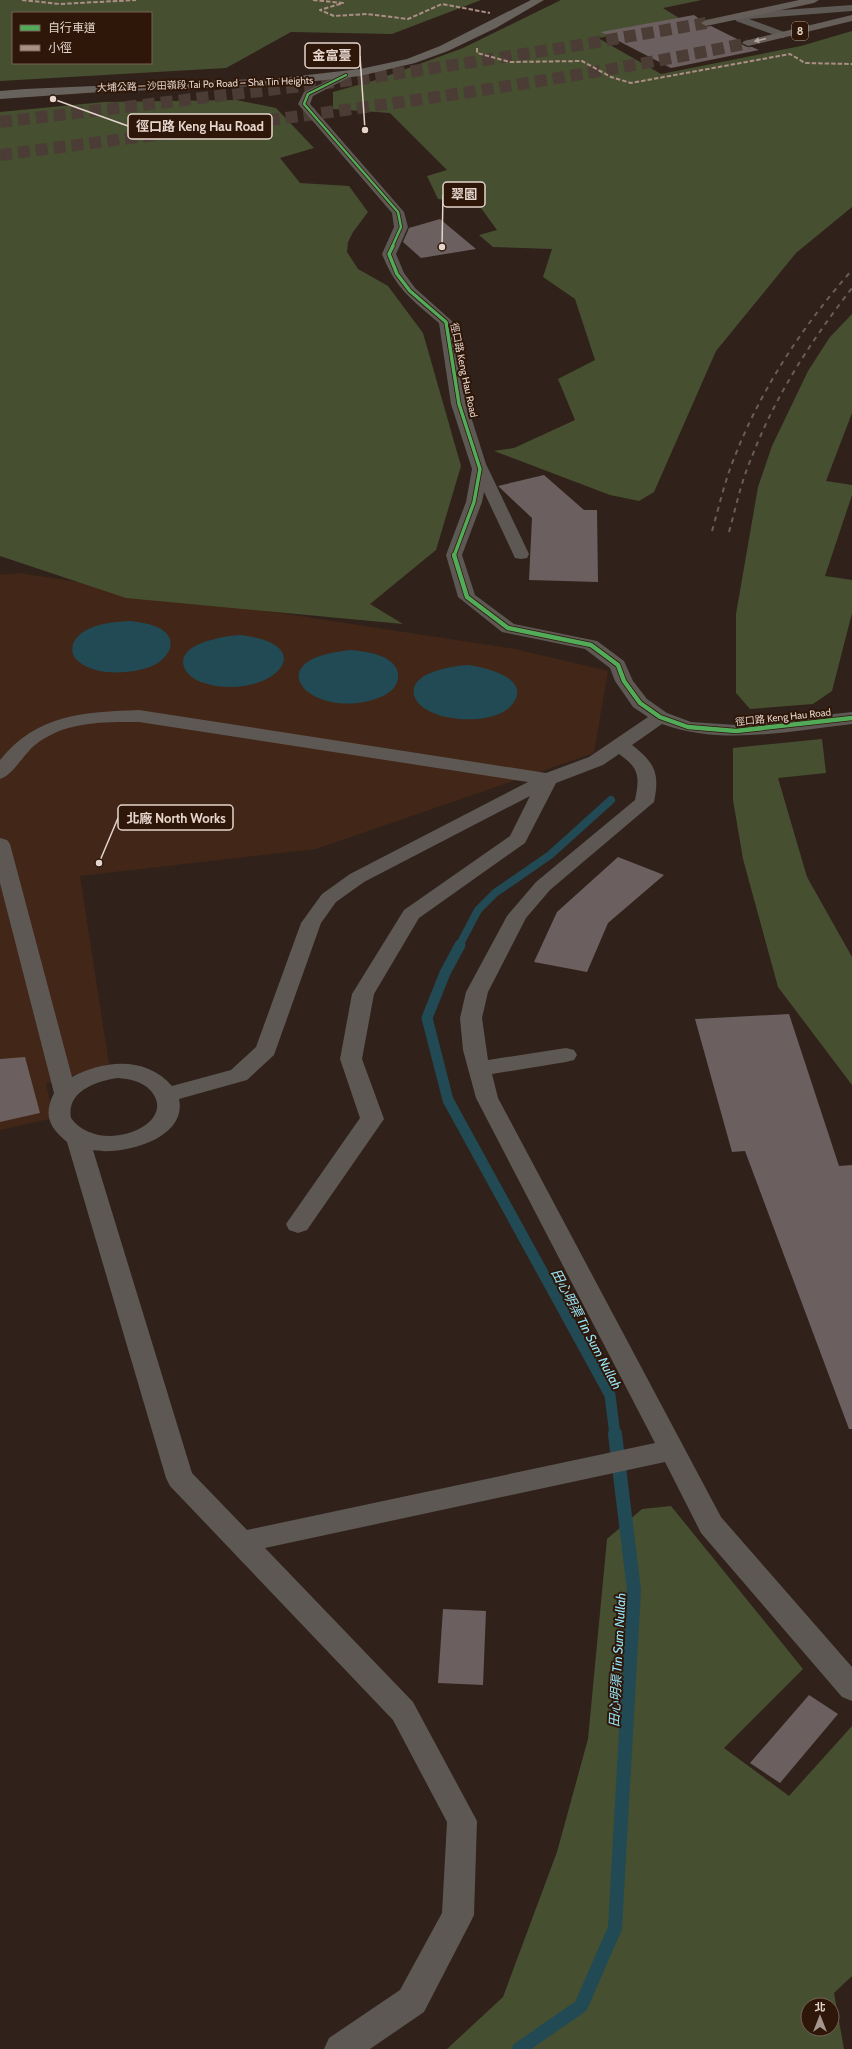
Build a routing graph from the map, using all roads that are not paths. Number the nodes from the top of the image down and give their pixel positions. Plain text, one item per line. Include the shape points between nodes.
1 (539, 0) edge
2 (814, 0) edge
3 (849, 0) edge
4 (852, 8) edge
5 (835, 10) junction
6 (738, 16) junction
7 (852, 18) edge
8 (706, 23) tunnel mouth
9 (796, 32) junction
10 (782, 35) junction
11 (748, 43) tunnel mouth
12 (346, 76) junction
13 (0, 95) edge
14 (479, 465) junction
15 (520, 554) dead end
16 (660, 717) junction
17 (852, 718) edge
18 (620, 745) junction
19 (0, 773) edge
20 (548, 779) junction
21 (0, 844) edge
22 (566, 1055) dead end
23 (479, 1069) junction
24 (65, 1093) junction
25 (167, 1095) junction
26 (78, 1138) junction
27 (298, 1224) dead end
28 (672, 1450) junction
29 (241, 1542) junction
30 (852, 1688) edge
31 (341, 2049) edge

1 - 12 main road, 大埔公路－沙田嶺段 Tai Po Road – Sha Tin Heights via 442,50 411,61
2 - 6 highway, 8
3 - 5 street
4 - 5 street
5 - 6 street
5 - 9 street
6 - 8 highway, 8
6 - 10 street
7 - 9 highway, 8
9 - 10 highway, 8
10 -> 11 highway, 8
12 - 13 main road, 大埔公路－沙田嶺段 Tai Po Road – Sha Tin Heights via 278,82 90,88
12 - 14 street, 徑口路 Keng Hau Road via 308,94 304,104 398,212 400,227 389,254 397,274 410,291 446,322 460,404
14 - 15 street
14 - 16 street, 徑口路 Keng Hau Road via 474,502 454,555 467,597 508,628 591,645 618,665 624,681 640,703
16 - 17 street, 徑口路 Keng Hau Road via 688,727 736,731
16 - 18 street
18 - 20 street via 596,761
18 - 23 street via 642,762 646,770 648,789 644,802 543,886 516,916 477,992 471,1018
19 - 20 street via 12,756 33,736 66,721 104,716 139,716
20 - 25 street via 357,878 329,898 311,923 266,1050 239,1075
20 - 27 street via 518,839 411,914 363,994 351,1058 372,1119
21 - 24 street
22 - 23 street
23 - 28 street via 487,1098
24 - 25 street via 87,1077 117,1071 152,1078
24 - 26 street via 59,1105 59,1117 65,1128
25 - 26 street via 169,1107 164,1119 141,1138 109,1144 92,1143
26 - 29 street via 180,1478
28 - 29 street
28 - 30 street via 711,1526
29 - 31 street via 403,1711 462,1821 458,1915 412,2001

